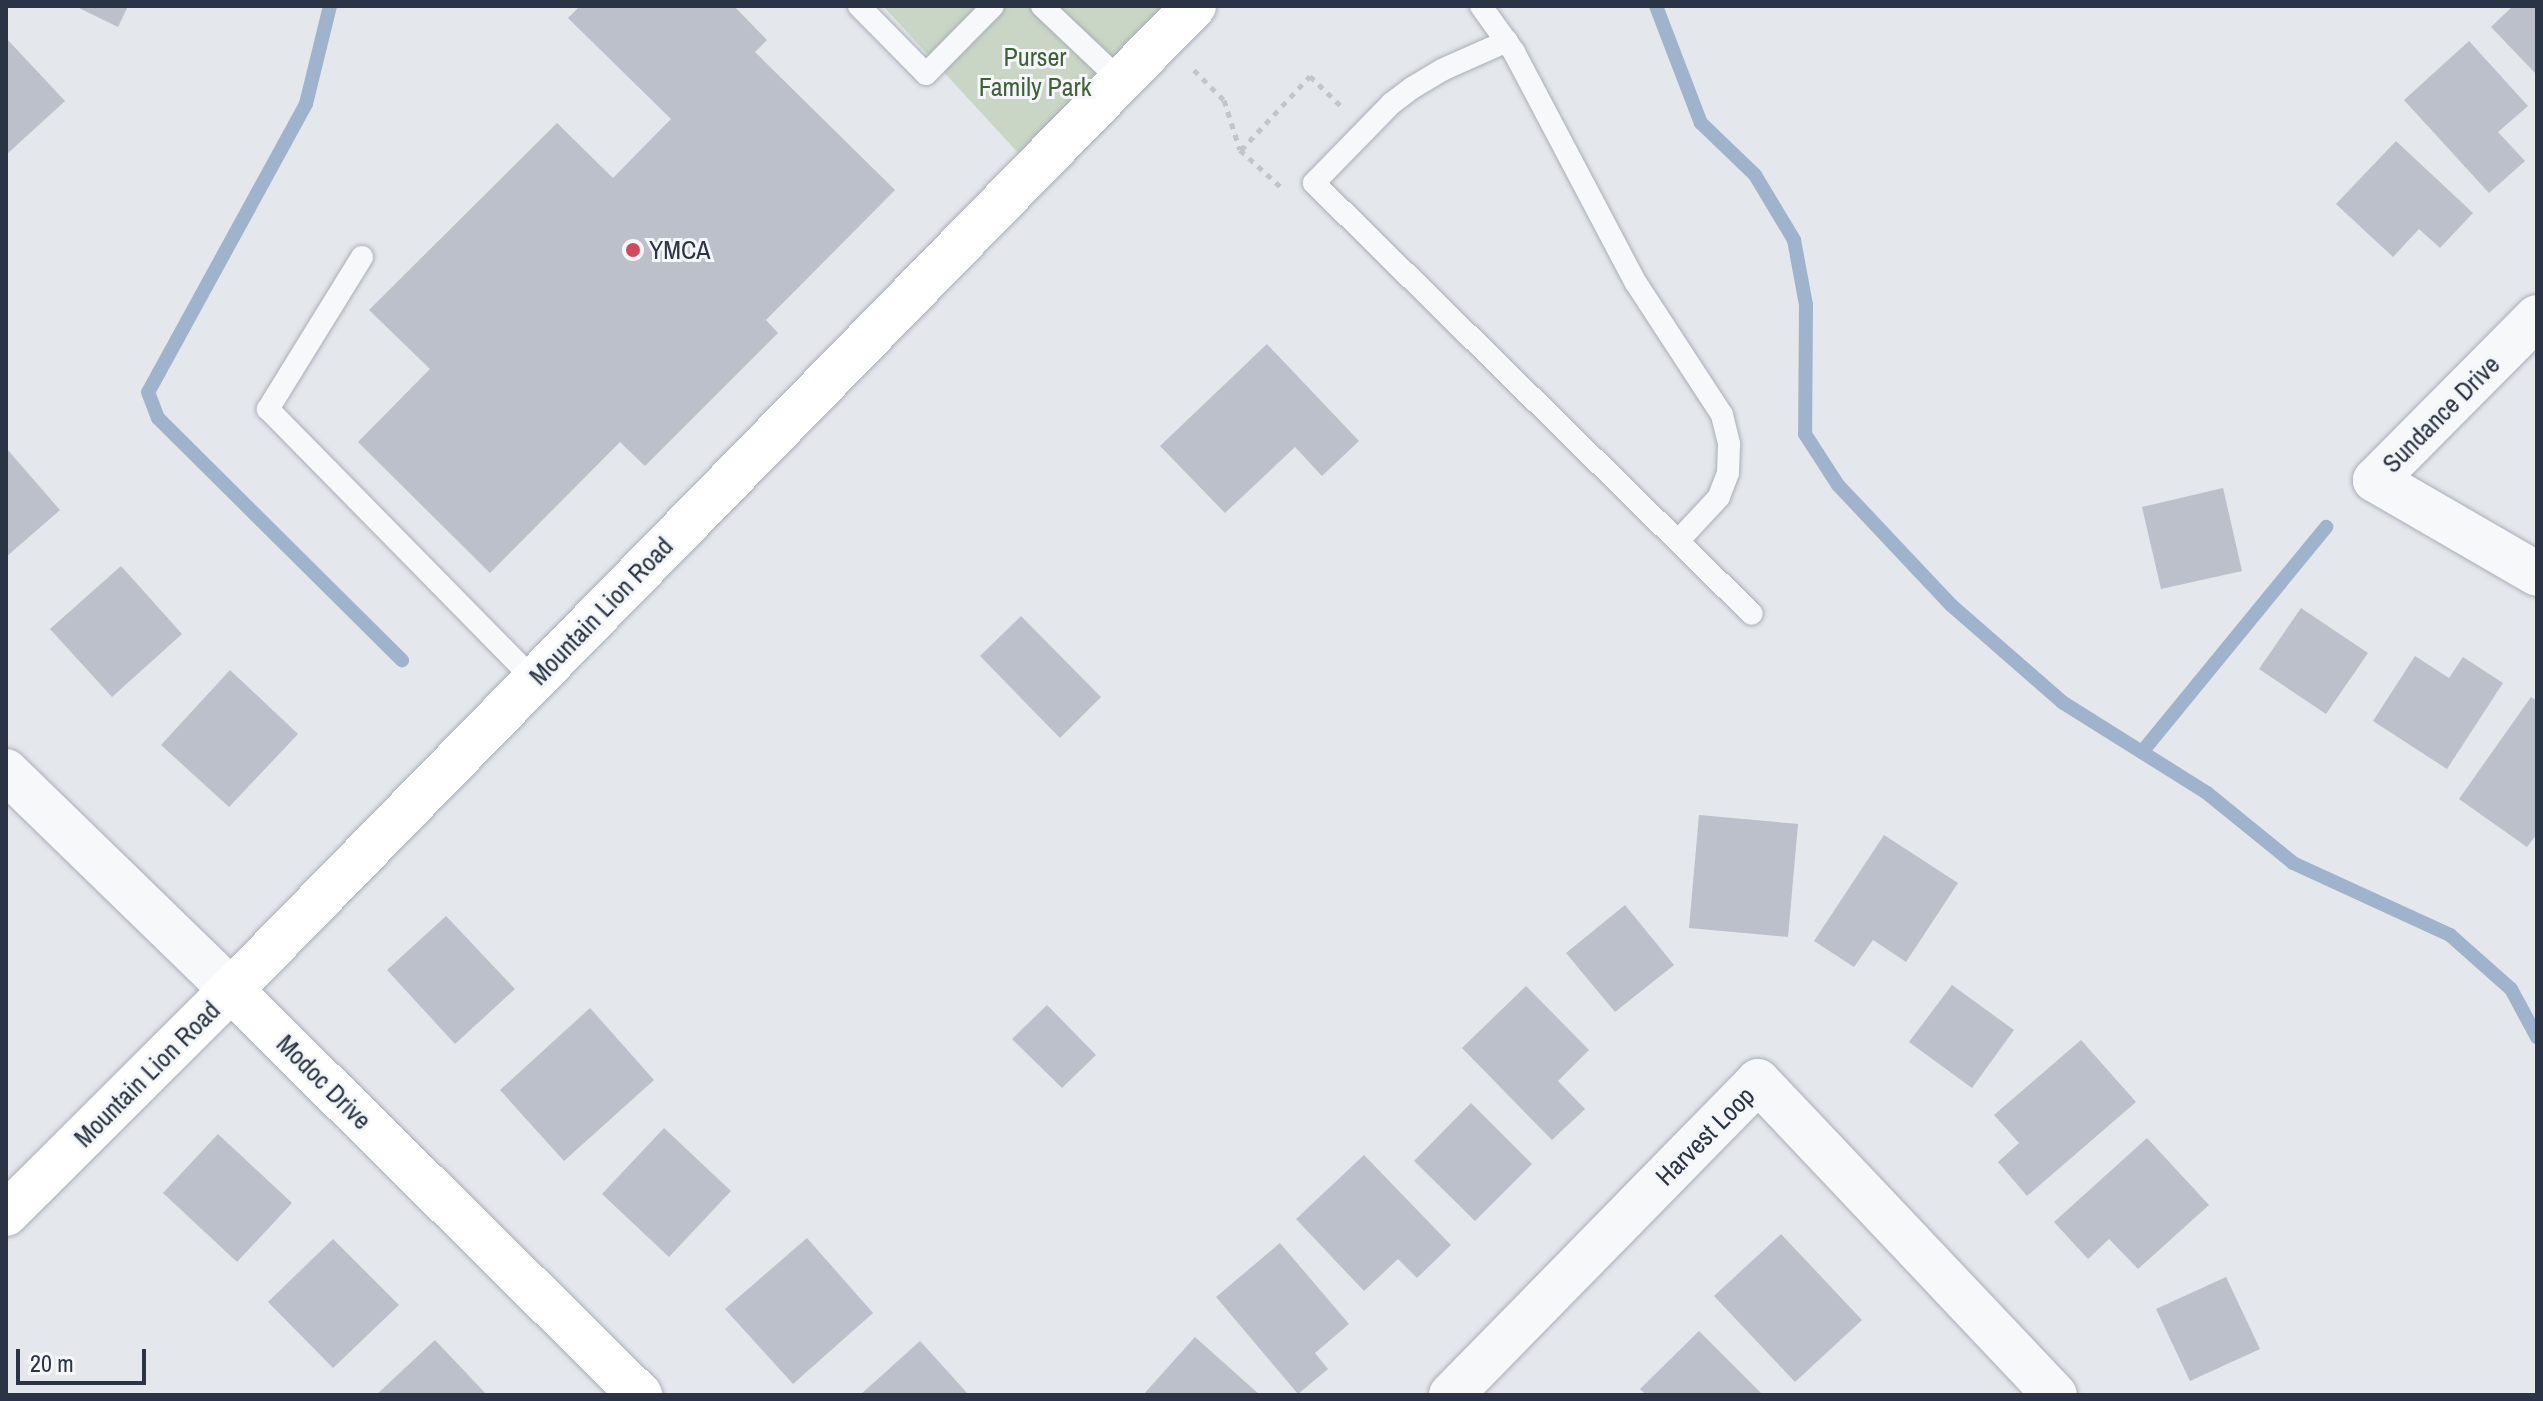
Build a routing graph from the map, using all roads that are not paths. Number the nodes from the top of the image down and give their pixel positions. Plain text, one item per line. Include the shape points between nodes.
1 (859, 6) edge
2 (993, 6) edge
3 (1042, 6) edge
4 (1194, 6) edge
5 (1481, 6) edge
6 (1507, 41) junction
7 (1120, 80) junction
8 (362, 257) dead end
9 (2537, 317) edge
10 (1678, 541) junction
11 (2537, 574) edge
12 (1752, 614) dead end
13 (534, 680) junction
14 (6, 771) edge
15 (231, 990) junction
16 (6, 1214) edge
17 (640, 1395) edge
18 (1451, 1395) edge
19 (2055, 1395) edge

1 - 2 lane via 926,74
3 - 7 lane
4 - 7 street, Mountain Lion Road
5 - 6 lane
6 - 10 lane via 1636,283 1722,415 1728,473 1719,497
6 - 10 lane via 1412,88 1314,183
7 - 13 street, Mountain Lion Road
8 - 13 lane via 268,409
9 - 11 street, Sundance Drive via 2375,480
10 - 12 lane
13 - 15 street, Mountain Lion Road
14 - 15 street, Modoc Drive
15 - 16 street, Mountain Lion Road
15 - 17 street, Modoc Drive
18 - 19 street, Harvest Loop via 1758,1081

